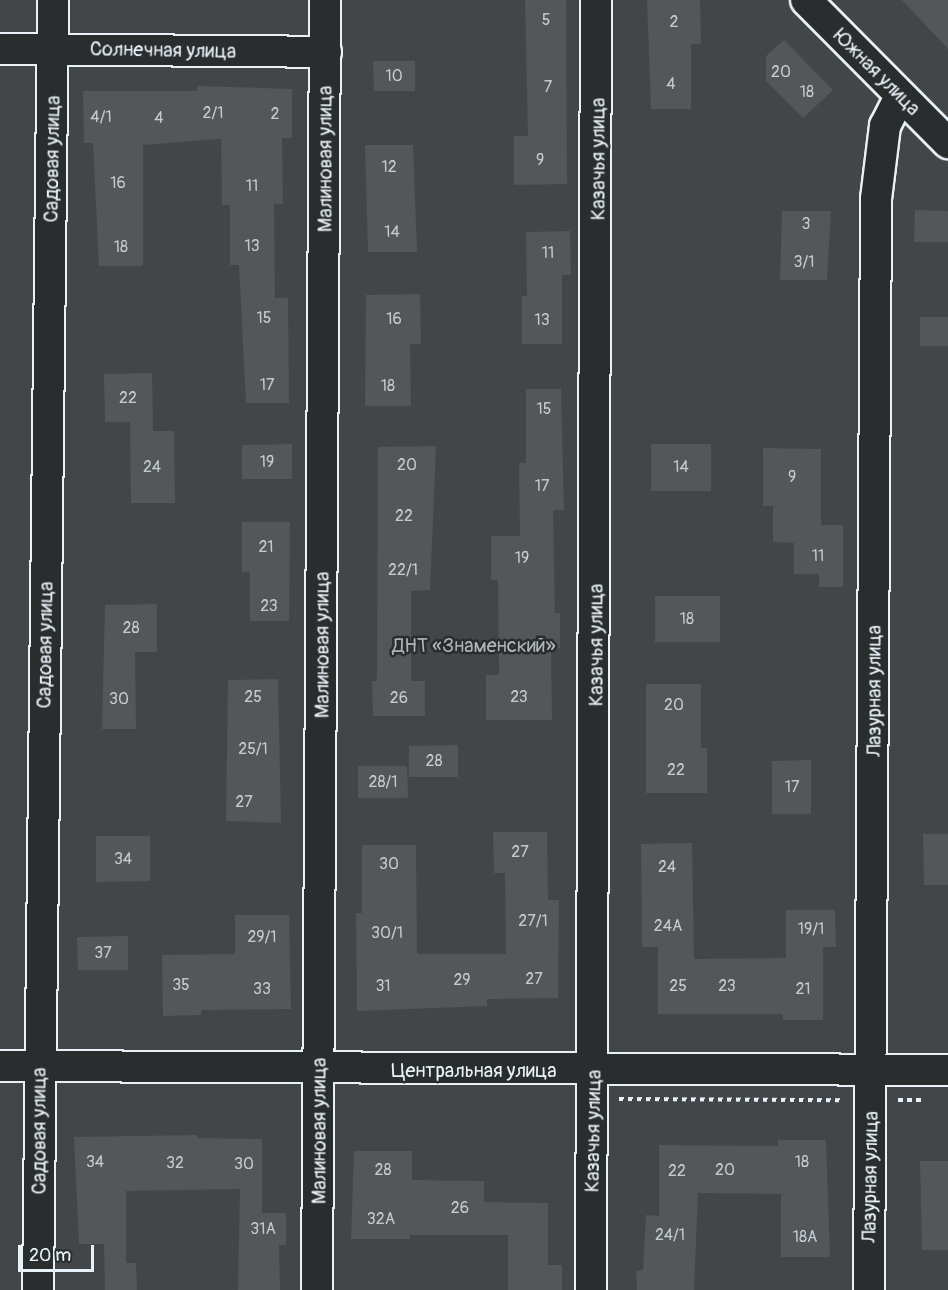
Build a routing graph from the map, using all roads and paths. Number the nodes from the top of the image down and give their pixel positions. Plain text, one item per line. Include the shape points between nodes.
1 (53, 0) edge
2 (326, 0) edge
3 (596, 0) edge
4 (806, 0) edge
5 (0, 49) edge
6 (54, 49) junction
7 (326, 52) junction
8 (900, 97) junction
9 (948, 143) edge
10 (0, 1066) edge
11 (40, 1066) junction
12 (870, 1069) junction
13 (319, 1070) junction
14 (594, 1070) junction
15 (948, 1070) edge
16 (39, 1290) edge
17 (317, 1290) edge
18 (591, 1290) edge
19 (868, 1290) edge

1 - 6 street, Садовая улица
2 - 7 street, Малиновая улица
3 - 14 street, Казачья улица
4 - 8 street, Южная улица
5 - 6 street, Солнечная улица
6 - 7 street, Солнечная улица
6 - 11 street, Садовая улица
7 - 13 street, Малиновая улица
8 - 9 street, Южная улица
8 - 12 street, Лазурная улица via 885,126 876,199
10 - 11 street, Центральная улица
11 - 13 street, Центральная улица
11 - 16 street, Садовая улица
12 - 14 street, Центральная улица
12 - 15 street, Центральная улица
12 - 19 street, Лазурная улица
13 - 14 street, Центральная улица
13 - 17 street, Малиновая улица
14 - 18 street, Казачья улица

